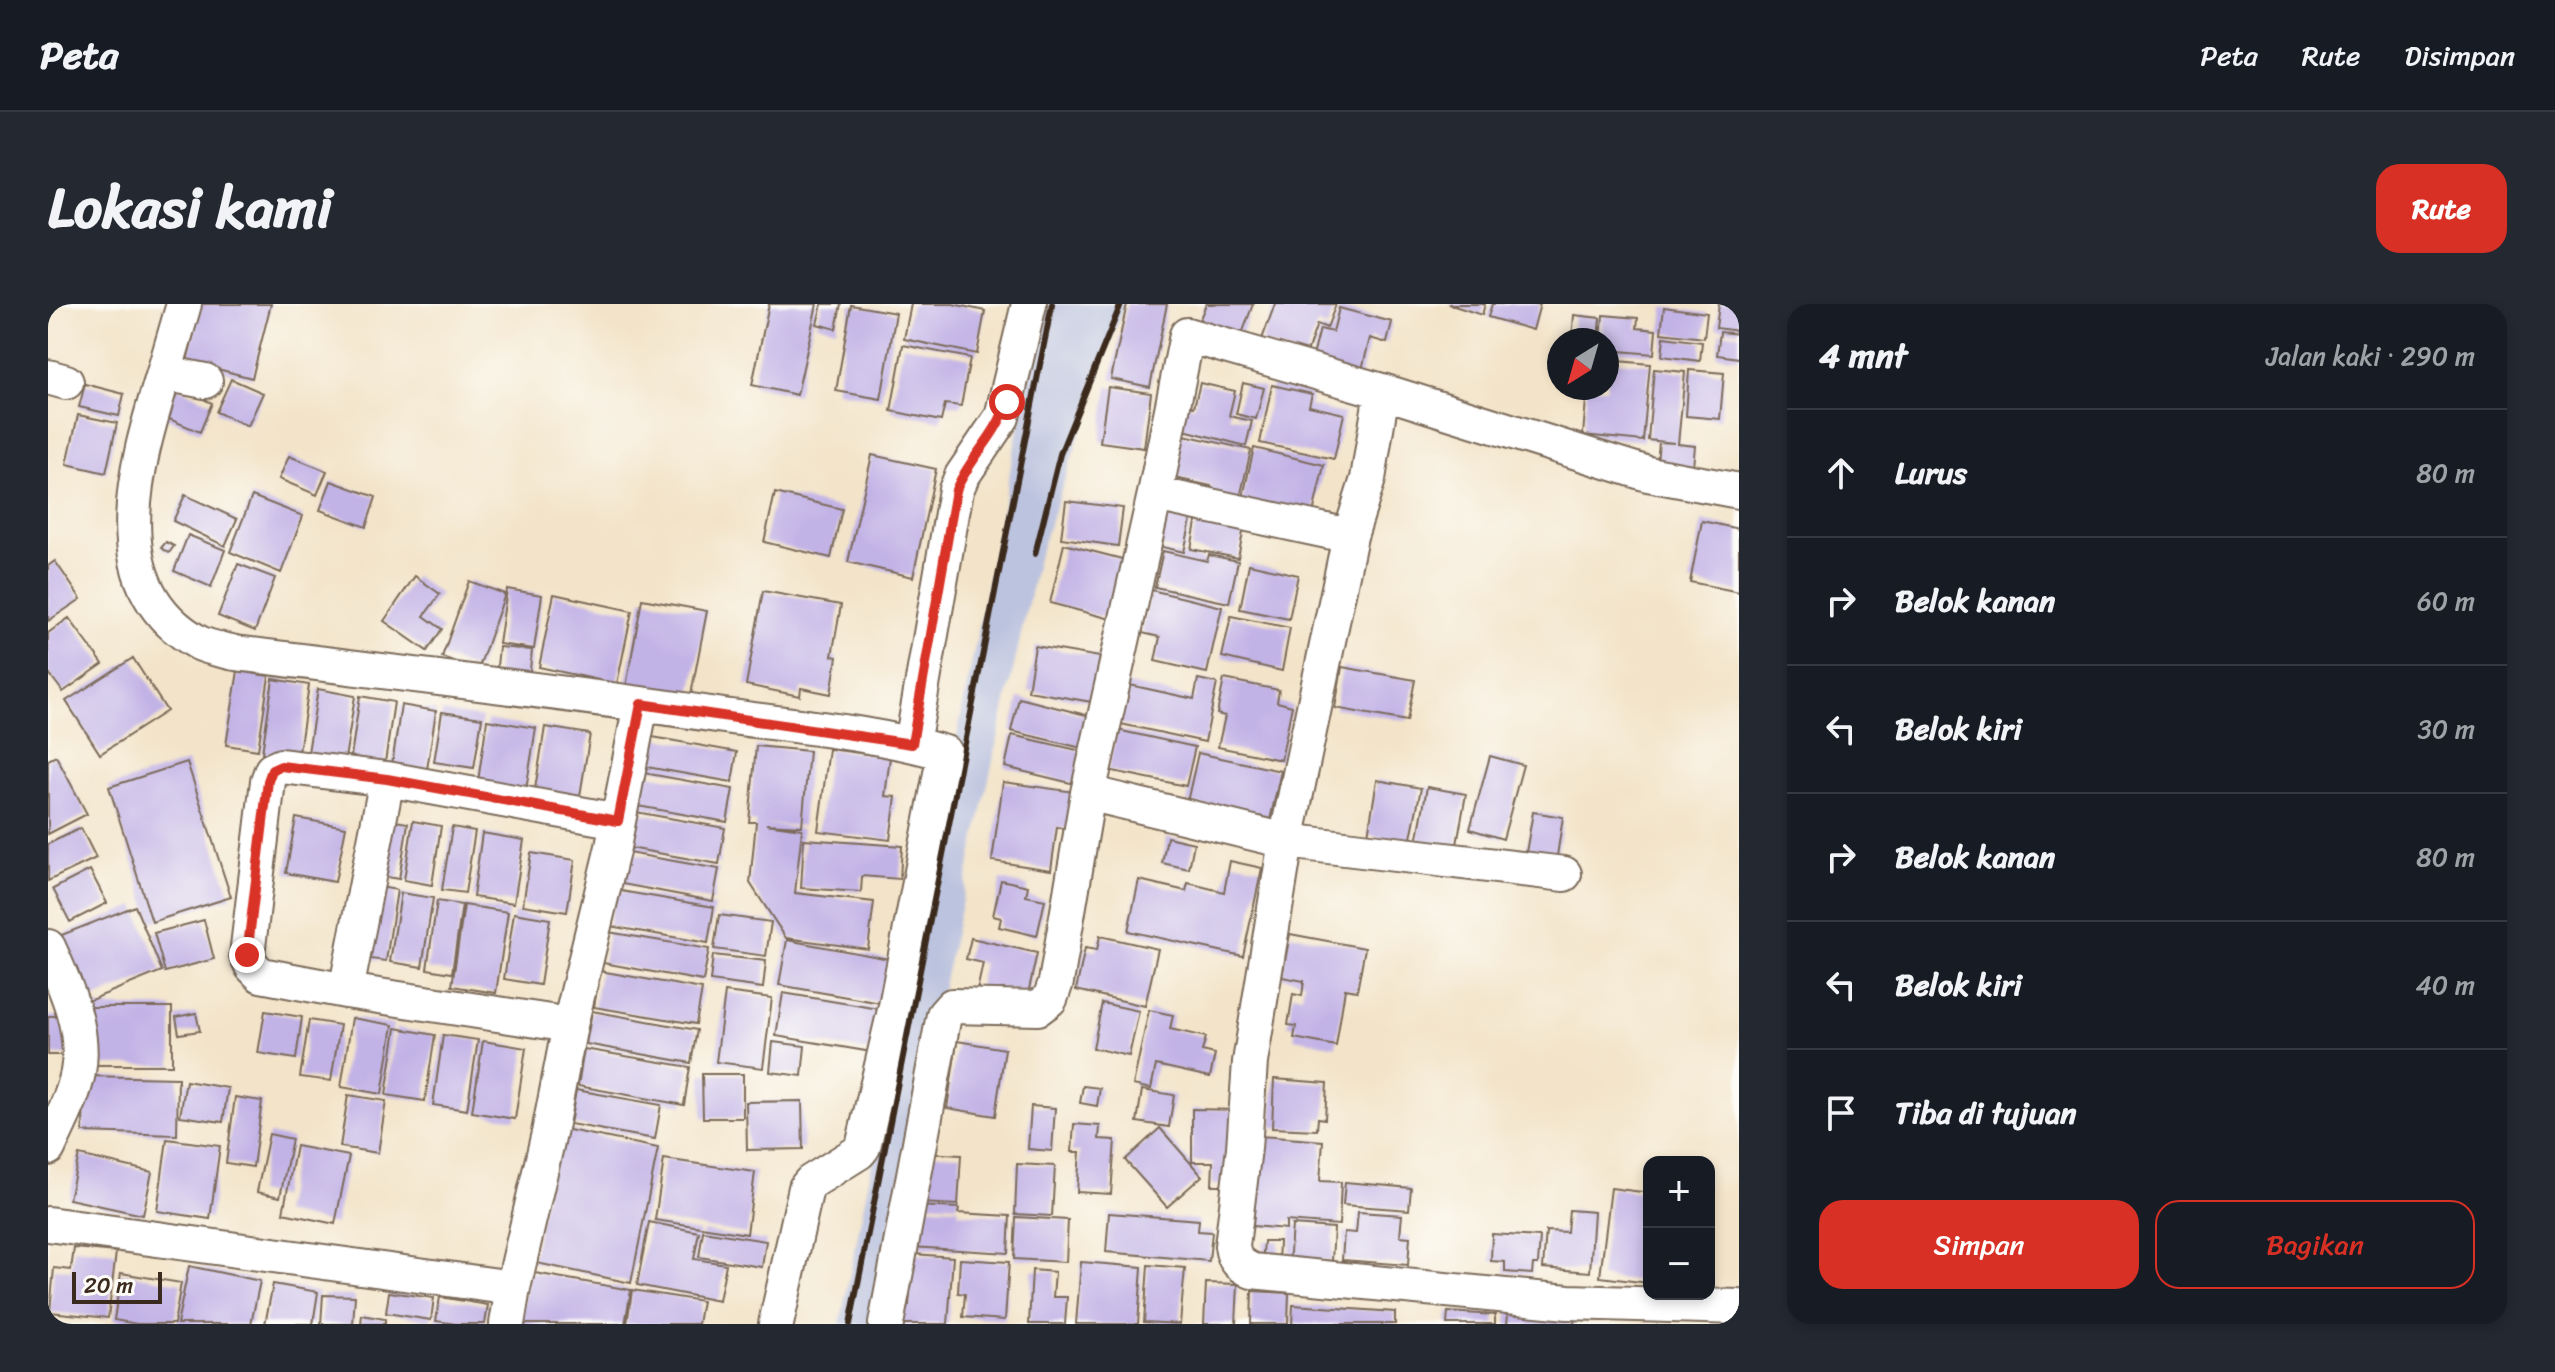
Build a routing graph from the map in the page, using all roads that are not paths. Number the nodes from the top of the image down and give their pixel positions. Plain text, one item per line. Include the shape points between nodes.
1 (184, 304) edge
2 (1029, 304) edge
3 (164, 373) junction
4 (205, 381) dead end
5 (1382, 391) junction
6 (1739, 491) edge
7 (1155, 494) junction
8 (1350, 536) junction
9 (641, 704) junction
10 (912, 744) junction
11 (387, 779) junction
12 (1088, 793) junction
13 (618, 821) junction
14 (1286, 841) junction
15 (1564, 874) dead end
16 (48, 947) edge
17 (346, 991) junction
18 (570, 1025) junction
19 (48, 1148) edge
20 (48, 1224) edge
21 (513, 1288) junction
22 (1739, 1307) edge
23 (507, 1324) edge
24 (776, 1324) edge
25 (886, 1324) edge

1 - 3 street
2 - 10 street via 1002,417 956,490
3 - 4 street
3 - 9 street via 142,445 131,522 140,574 153,604 201,644 235,653
5 - 6 street via 1648,474
5 - 7 street via 1187,335
5 - 8 street via 1368,479
7 - 8 street
7 - 12 street
8 - 14 street
9 - 10 street
9 - 13 street
10 - 24 street via 945,753 893,1021 861,1151 811,1182 802,1195
11 - 13 street
11 - 17 street
11 - 17 street via 281,766 272,770 268,781 247,955 261,975
12 - 14 street
12 - 25 street via 1050,999 1038,1008 952,1006 944,1015
13 - 18 street
14 - 15 street
14 - 22 street via 1250,1062 1232,1246 1238,1264 1252,1271 1568,1302
16 - 19 street via 74,1011 79,1068
17 - 18 street
18 - 21 street
20 - 21 street
21 - 23 street

